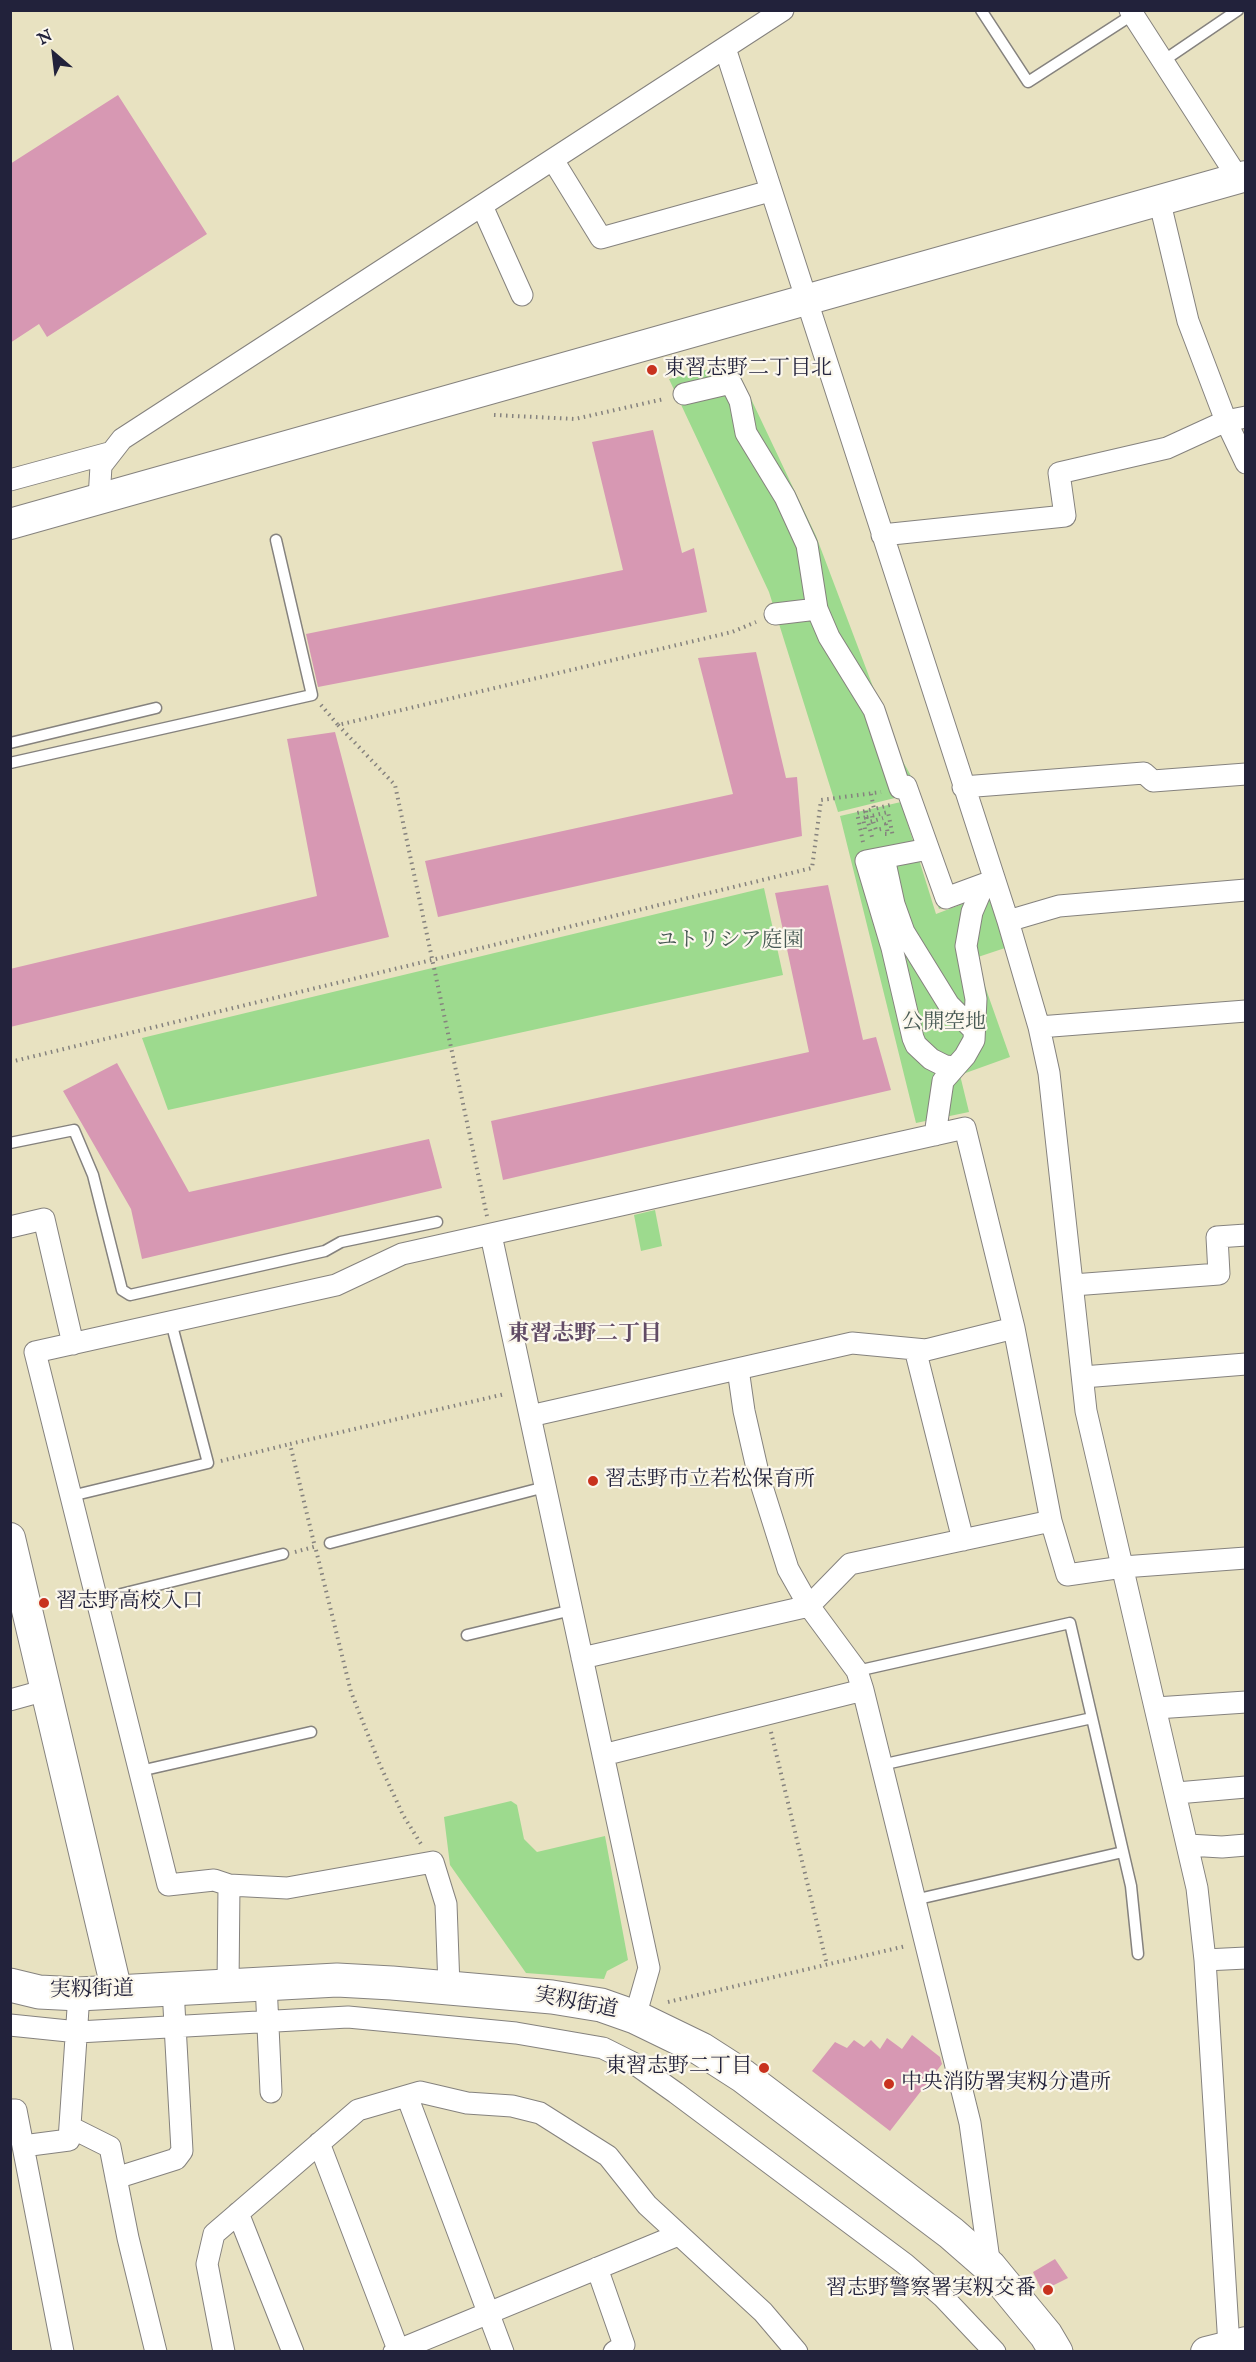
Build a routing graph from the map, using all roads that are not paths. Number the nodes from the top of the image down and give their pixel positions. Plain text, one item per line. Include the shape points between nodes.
1 (783, 10) edge
2 (981, 10) edge
3 (1238, 10) edge
4 (1131, 13) edge
5 (725, 48) junction
6 (1163, 62) junction
7 (553, 160) junction
8 (1242, 177) edge
9 (770, 191) junction
10 (1159, 199) junction
11 (482, 206) junction
12 (522, 295) dead end
13 (806, 302) junction
14 (684, 394) road end
15 (1236, 419) edge
16 (109, 453) junction
17 (1245, 463) edge
18 (10, 480) edge
19 (99, 499) junction
20 (10, 524) edge
21 (882, 535) junction
22 (276, 540) dead end
23 (817, 609) junction
24 (787, 614) road end
25 (156, 708) dead end
26 (10, 743) edge
27 (10, 763) edge
28 (1245, 774) edge
29 (963, 787) junction
30 (884, 849) junction
31 (928, 849) junction
32 (1245, 891) edge
33 (1008, 921) junction
34 (1245, 1011) edge
35 (1039, 1027) junction
36 (974, 1030) junction
37 (955, 1067) junction
38 (934, 1135) junction
39 (10, 1143) edge
40 (437, 1222) dead end
41 (10, 1227) edge
42 (491, 1235) junction
43 (1245, 1235) edge
44 (1073, 1285) junction
45 (171, 1322) junction
46 (1014, 1328) junction
47 (73, 1344) junction
48 (915, 1349) junction
49 (1245, 1364) edge
50 (738, 1369) junction
51 (1083, 1377) junction
52 (530, 1416) junction
53 (545, 1487) junction
54 (71, 1496) junction
55 (1051, 1521) junction
56 (10, 1538) edge
57 (963, 1540) junction
58 (330, 1543) road end
59 (283, 1554) road end
60 (1245, 1558) edge
61 (1123, 1567) junction
62 (97, 1599) junction
63 (809, 1606) junction
64 (572, 1610) junction
65 (467, 1635) dead end
66 (582, 1658) junction
67 (860, 1681) junction
68 (46, 1690) junction
69 (10, 1700) edge
70 (1245, 1702) edge
71 (1156, 1708) junction
72 (1092, 1718) junction
73 (311, 1731) dead end
74 (603, 1755) junction
75 (881, 1765) junction
76 (140, 1771) junction
77 (1245, 1787) edge
78 (1177, 1793) junction
79 (1188, 1845) junction
80 (1245, 1845) edge
81 (1123, 1852) junction
82 (229, 1885) junction
83 (914, 1900) junction
84 (1138, 1954) dead end
85 (1245, 1958) edge
86 (1205, 1960) junction
87 (266, 1983) junction
88 (10, 1985) edge
89 (228, 1986) junction
90 (449, 1987) junction
91 (173, 1989) junction
92 (117, 1992) junction
93 (79, 1994) junction
94 (638, 2007) junction
95 (267, 2020) junction
96 (10, 2025) edge
97 (175, 2026) junction
98 (78, 2032) junction
99 (271, 2092) dead end
100 (407, 2096) junction
101 (10, 2110) edge
102 (70, 2127) junction
103 (319, 2143) junction
104 (23, 2146) junction
105 (116, 2178) junction
106 (238, 2213) junction
107 (678, 2235) junction
108 (990, 2267) junction
109 (597, 2268) junction
110 (489, 2313) junction
111 (1227, 2346) edge
112 (397, 2351) edge
113 (63, 2352) edge
114 (156, 2352) edge
115 (224, 2352) edge
116 (293, 2352) edge
117 (504, 2352) edge
118 (614, 2352) edge
119 (797, 2352) edge
120 (995, 2352) edge
121 (1056, 2352) edge

1 - 5 street
2 - 4 lane via 1028,82
3 - 6 lane
4 - 6 street
5 - 7 street
5 - 9 street
6 - 8 street
7 - 9 street via 601,238
7 - 11 street
8 - 10 street
9 - 13 street
10 - 13 street
10 - 15 street via 1188,321
11 - 12 street
11 - 16 street via 122,439
13 - 19 street
13 - 21 street
14 - 23 street via 731,383 740,401 746,433 785,497 807,545
15 - 17 street
15 - 21 street via 1167,448 1059,473 1065,516
16 - 18 street
16 - 19 street via 101,466
19 - 20 street
21 - 29 street
22 - 27 lane via 312,695
23 - 24 street
23 - 31 street via 829,637 874,711 900,788 906,786
25 - 26 lane
28 - 29 street via 1153,781 1144,773
29 - 33 street
30 - 31 street
30 - 36 street via 894,904 904,932 949,1005
30 - 37 street via 866,861 913,1038 931,1059
31 - 36 street via 946,898 984,884 972,912 966,946 976,999
32 - 33 street via 1059,906
33 - 35 street
34 - 35 street
35 - 44 street via 1049,1073
36 - 37 street via 970,1048
37 - 38 street via 943,1081
38 - 42 street
38 - 46 street via 965,1128
39 - 40 lane via 74,1130 93,1175 122,1290 130,1295
41 - 47 street via 44,1220
42 - 45 street via 402,1254 336,1285
42 - 52 street
43 - 44 street via 1217,1237 1219,1274
44 - 51 street
45 - 47 street
45 - 54 lane via 208,1463
46 - 48 street via 926,1350
46 - 55 street
47 - 54 street via 35,1352
48 - 50 street via 852,1342
48 - 57 street
49 - 51 street
50 - 52 street
50 - 63 street via 759,1477 788,1569
51 - 61 street via 1086,1411
52 - 53 street
53 - 58 lane
53 - 64 street
54 - 62 street
55 - 57 street
55 - 61 street via 1067,1575
56 - 68 street
57 - 63 street via 850,1564
59 - 62 lane
60 - 61 street
61 - 71 street
62 - 76 street
63 - 66 street
63 - 67 street
64 - 65 lane
64 - 66 street
66 - 74 street
67 - 72 lane via 1070,1623
67 - 74 street via 767,1714
67 - 75 street
68 - 69 street
68 - 92 street
70 - 71 street
71 - 78 street
72 - 75 lane
72 - 81 lane
73 - 76 lane
74 - 94 street via 649,1968
75 - 83 street
76 - 82 street via 168,1885 214,1880
77 - 78 street
78 - 79 street
79 - 80 street
79 - 86 street
81 - 83 lane
81 - 84 lane
82 - 89 street
82 - 90 street via 287,1888 433,1862 446,1904
83 - 108 street via 970,2123
85 - 86 street
86 - 111 street
87 - 89 main road, 実籾街道
87 - 90 main road, 実籾街道 via 337,1980
87 - 95 street
88 - 93 main road, 実籾街道 via 39,1992
89 - 91 main road, 実籾街道
90 - 94 main road, 実籾街道
91 - 92 main road, 実籾街道
91 - 97 street
92 - 93 main road, 実籾街道
93 - 98 street
94 - 108 main road, 実籾街道 via 743,2076 933,2219
95 - 97 street
95 - 99 street
95 - 120 street via 391,2020 526,2034 588,2044 616,2053 676,2093 905,2264
96 - 98 street
97 - 98 street
97 - 105 street via 182,2151 176,2159
98 - 102 street
100 - 103 street via 358,2110
100 - 107 street via 420,2092 540,2113 608,2156 646,2205
100 - 110 street
101 - 104 street via 16,2110
102 - 104 street via 69,2140
102 - 105 street via 110,2147
103 - 106 street
103 - 112 street
104 - 113 street
105 - 114 street
106 - 115 street via 214,2234 207,2264
106 - 116 street
107 - 109 street
107 - 119 street via 763,2313
108 - 121 main road, 実籾街道
109 - 110 street
109 - 118 street via 624,2345
110 - 112 street
110 - 117 street

